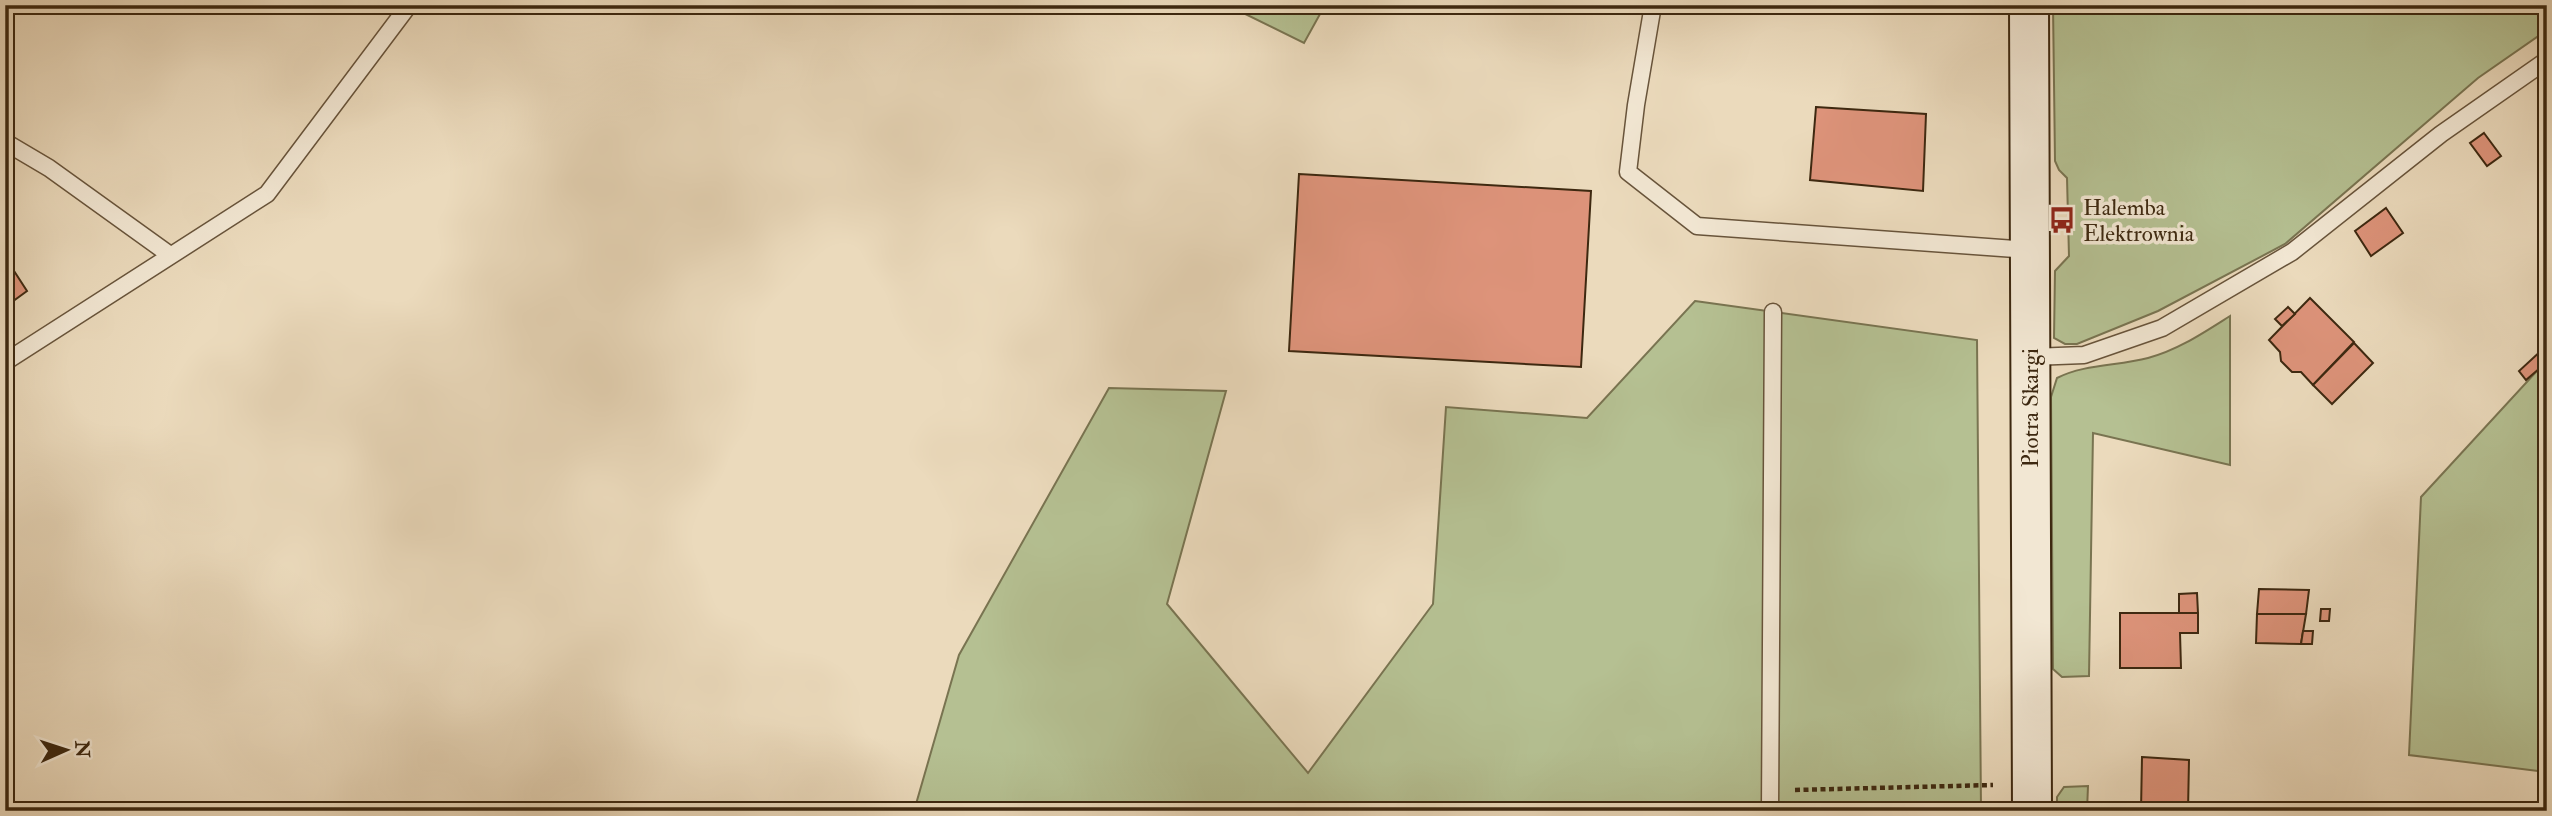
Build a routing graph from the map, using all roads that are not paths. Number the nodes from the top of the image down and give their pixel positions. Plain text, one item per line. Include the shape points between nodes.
1 (409, 5) edge
2 (1653, 5) edge
3 (2029, 5) edge
4 (2547, 60) edge
5 (5, 142) edge
6 (2029, 250) junction
7 (170, 255) junction
8 (1773, 312) dead end
9 (2030, 357) junction
10 (5, 362) edge
11 (2032, 797) edge
12 (1770, 811) edge

1 - 7 lane via 267,194
2 - 6 lane via 1628,172 1697,226
3 - 6 street, Piotra Skargi
4 - 9 lane via 2441,134 2292,252 2162,328 2084,355
5 - 7 lane
6 - 9 street, Piotra Skargi
7 - 10 lane
8 - 12 lane
9 - 11 street, Piotra Skargi

